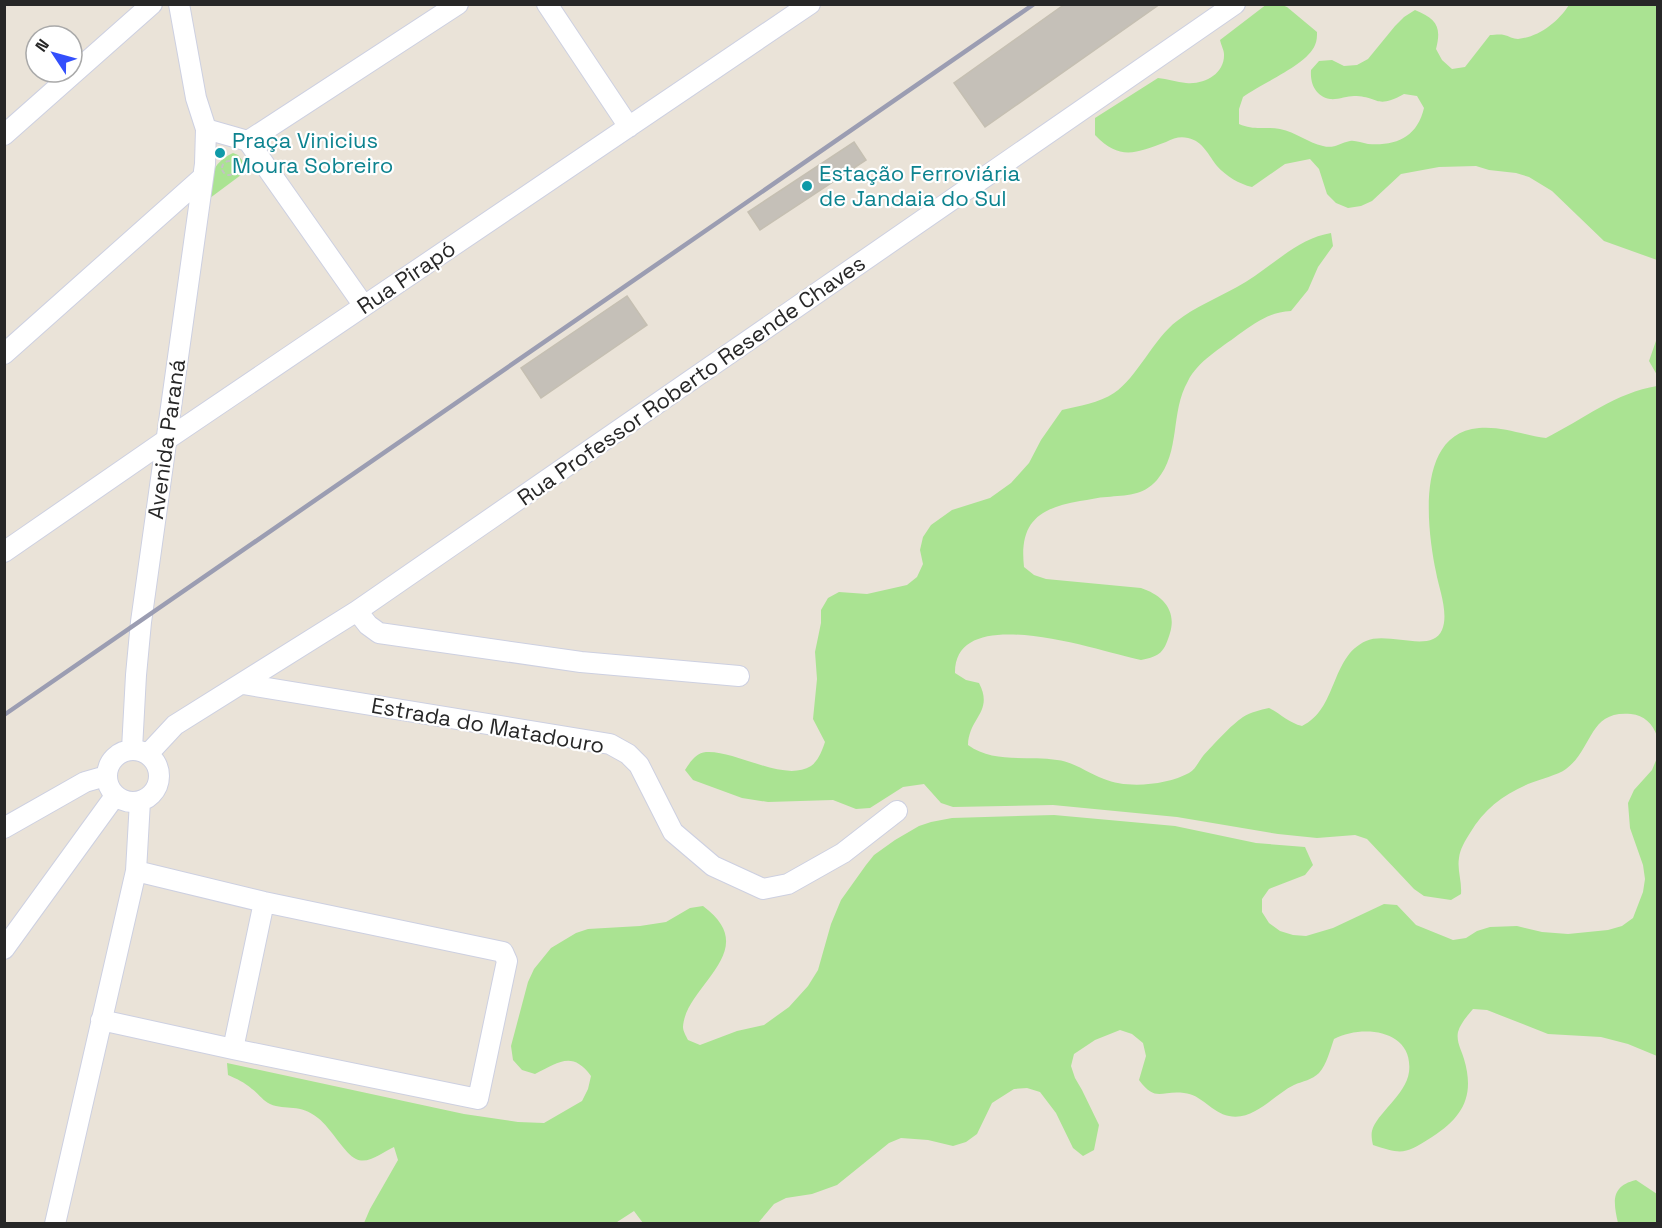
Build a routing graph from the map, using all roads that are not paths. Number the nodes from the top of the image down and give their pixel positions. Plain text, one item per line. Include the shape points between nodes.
1 (152, 4) edge
2 (179, 4) edge
3 (458, 4) edge
4 (547, 4) edge
5 (810, 4) edge
6 (1235, 4) edge
7 (629, 127) junction
8 (206, 129) junction
9 (4, 135) edge
10 (248, 141) junction
11 (203, 177) junction
12 (364, 306) junction
13 (4, 354) edge
14 (166, 440) junction
15 (4, 552) edge
16 (357, 610) junction
17 (739, 676) dead end
18 (243, 684) junction
19 (140, 752) junction
20 (106, 776) junction
21 (116, 796) junction
22 (140, 801) junction
23 (897, 811) dead end
24 (4, 828) edge
25 (136, 871) junction
26 (264, 902) junction
27 (4, 949) edge
28 (101, 1020) junction
29 (233, 1049) junction
30 (55, 1224) edge

1 - 9 street
2 - 8 street via 196,98
3 - 10 street
4 - 7 street
5 - 7 street, Rua Pirapó
6 - 16 street, Rua Professor Roberto Resende Chaves
7 - 12 street, Rua Pirapó
8 - 10 street
8 - 11 street, Avenida Paraná
10 - 12 street
11 - 13 street
11 - 14 street, Avenida Paraná
12 - 14 street, Rua Pirapó
14 - 15 street, Rua Pirapó
14 - 19 street, Avenida Paraná via 136,675
16 - 17 street via 379,633 581,662
16 - 18 street, Rua Professor Roberto Resende Chaves
18 - 19 street, Rua Professor Roberto Resende Chaves via 175,725
18 - 23 street, Estrada do Matadouro via 610,744 639,765 673,832 713,866 763,889 788,884 843,854
19 - 20 street via 124,751 111,761
19 - 22 street via 158,767 159,776 154,792
20 - 21 street
20 - 24 street via 85,782
21 - 22 street via 127,802
21 - 27 street
22 - 25 street
25 - 26 street
25 - 28 street
26 - 29 street
26 - 29 street via 497,950 506,956 505,973 478,1099
28 - 29 street
28 - 30 street

